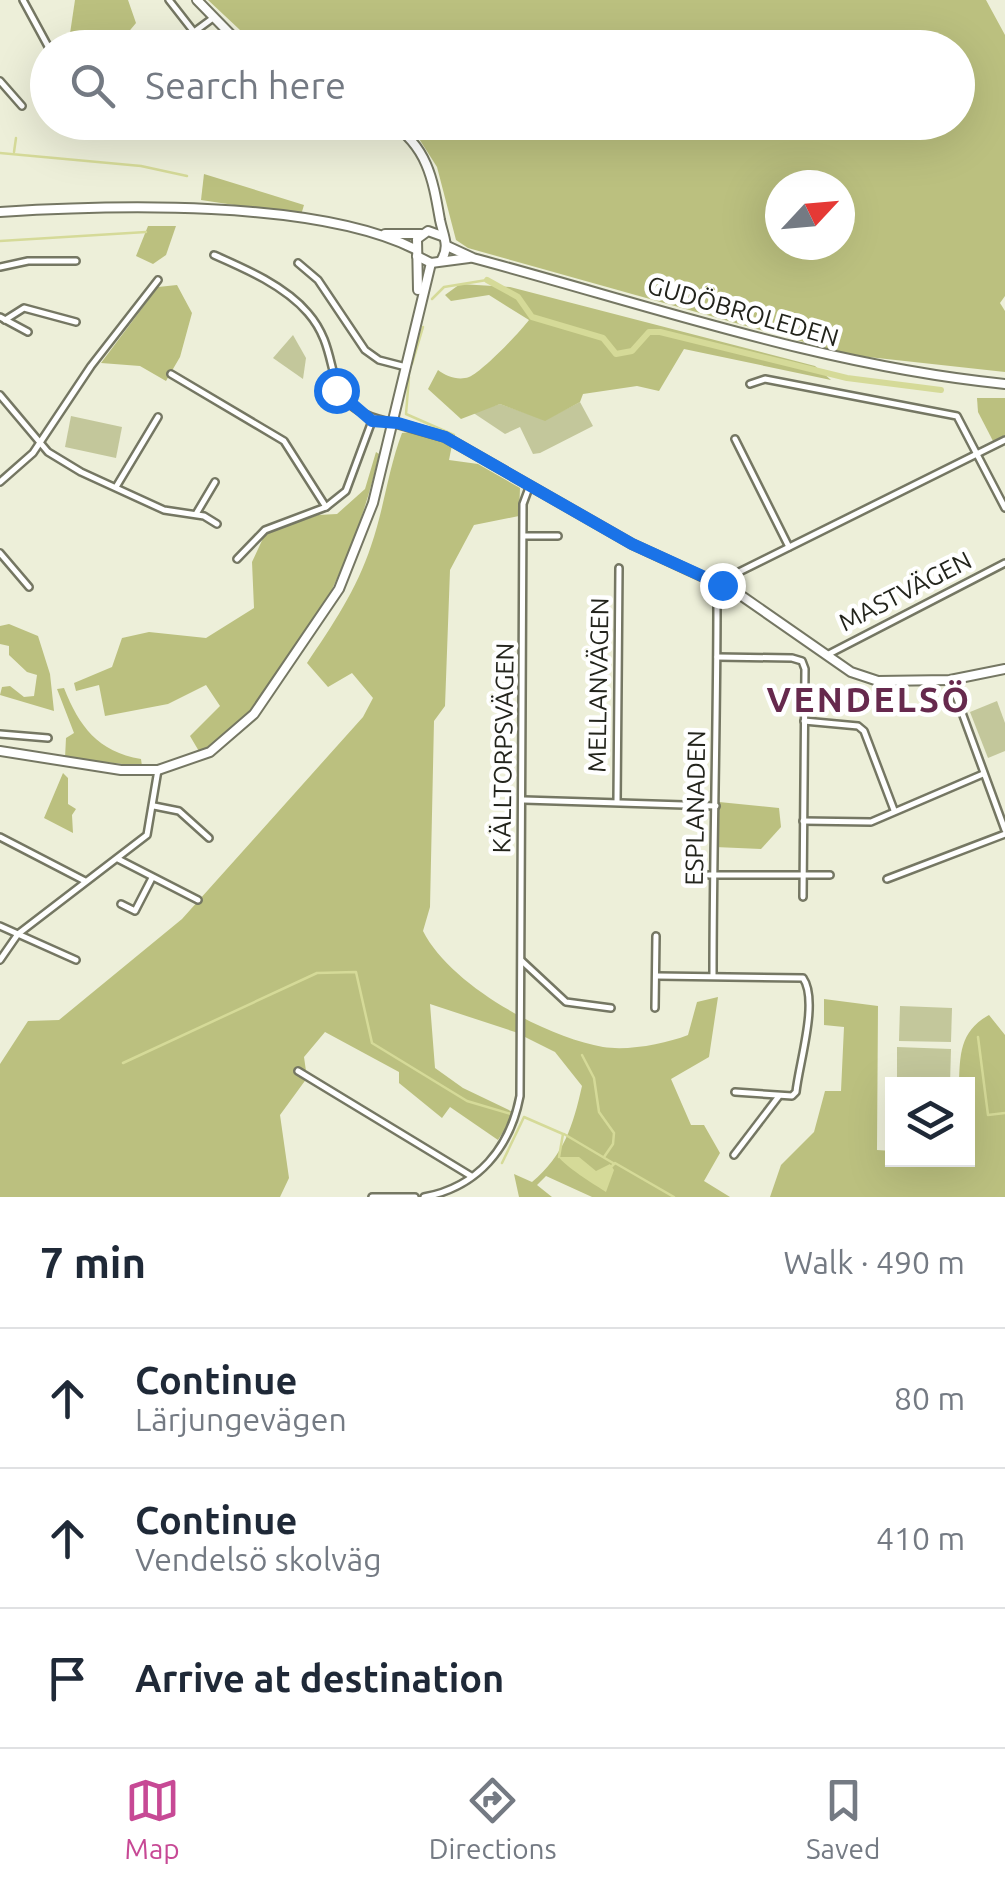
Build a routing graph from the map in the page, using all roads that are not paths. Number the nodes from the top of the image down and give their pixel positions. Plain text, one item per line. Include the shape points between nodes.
1 (23, 0) edge
2 (170, 0) edge
3 (197, 0) edge
4 (213, 18) junction
5 (39, 30) edge
6 (192, 30) edge
7 (197, 30) edge
8 (225, 30) edge
9 (0, 81) edge
10 (22, 106) dead end
11 (410, 140) edge
12 (438, 208) junction
13 (0, 212) edge
14 (424, 233) junction
15 (374, 234) junction
16 (445, 241) junction
17 (416, 252) junction
18 (214, 256) dead end
19 (474, 258) junction
20 (442, 259) junction
21 (76, 261) dead end
22 (298, 263) dead end
23 (431, 263) junction
24 (0, 267) edge
25 (158, 280) dead end
26 (418, 304) junction
27 (3, 319) edge
28 (76, 322) dead end
29 (28, 332) dead end
30 (406, 367) junction
31 (172, 374) dead end
32 (750, 384) dead end
33 (1005, 384) edge
34 (0, 395) edge
35 (342, 397) junction
36 (336, 405) dead end
37 (158, 417) dead end
38 (372, 421) junction
39 (392, 422) junction
40 (735, 439) dead end
41 (1005, 440) edge
42 (39, 443) junction
43 (979, 454) junction
44 (0, 482) edge
45 (215, 482) dead end
46 (530, 484) junction
47 (116, 487) junction
48 (326, 508) junction
49 (1005, 508) edge
50 (196, 516) junction
51 (217, 524) dead end
52 (524, 536) junction
53 (558, 536) dead end
54 (789, 547) junction
55 (0, 553) edge
56 (237, 559) dead end
57 (1005, 563) edge
58 (619, 568) dead end
59 (725, 586) junction
60 (29, 588) dead end
61 (717, 657) junction
62 (824, 657) junction
63 (1005, 669) edge
64 (950, 680) junction
65 (804, 721) junction
66 (0, 734) edge
67 (48, 738) dead end
68 (0, 751) edge
69 (158, 770) junction
70 (982, 774) junction
71 (523, 800) junction
72 (617, 802) junction
73 (154, 806) junction
74 (716, 806) junction
75 (895, 811) junction
76 (803, 820) junction
77 (1005, 832) edge
78 (0, 838) edge
79 (209, 838) dead end
80 (118, 859) junction
81 (711, 875) junction
82 (830, 875) dead end
83 (803, 876) junction
84 (152, 878) junction
85 (887, 879) dead end
86 (86, 881) junction
87 (803, 897) dead end
88 (198, 900) dead end
89 (121, 904) dead end
90 (0, 926) edge
91 (18, 934) junction
92 (656, 936) dead end
93 (0, 960) edge
94 (76, 960) dead end
95 (522, 961) junction
96 (656, 976) junction
97 (713, 976) junction
98 (611, 1008) dead end
99 (655, 1008) dead end
100 (298, 1071) dead end
101 (735, 1092) dead end
102 (779, 1096) junction
103 (734, 1154) dead end
104 (470, 1176) junction
105 (372, 1197) edge
106 (414, 1197) edge
107 (424, 1197) edge

1 - 5 street
2 - 6 street
3 - 4 street
4 - 7 street
4 - 8 street
9 - 10 street
11 - 12 street via 435,183
12 - 14 street
12 - 16 street
13 - 15 street via 200,210
14 - 15 street
14 - 16 street, GUDÖBROLEDEN
14 - 17 street
15 - 17 street
16 - 19 street, GUDÖBROLEDEN
16 - 20 street
17 - 23 street
17 - 26 street
18 - 35 street via 275,286 309,314
19 - 20 street, GUDÖBROLEDEN
19 - 33 street, GUDÖBROLEDEN via 813,354
20 - 23 street, GUDÖBROLEDEN
21 - 24 street
22 - 30 street via 318,280 341,324 378,360
23 - 26 street
25 - 42 street
26 - 30 street
27 - 28 street via 24,308
27 - 29 street
30 - 39 street
31 - 48 street via 284,442
32 - 43 street via 766,379 957,416
34 - 42 street
35 - 36 street
35 - 38 street
37 - 47 street
38 - 39 street
38 - 48 street via 346,490
39 - 46 street via 445,437
39 - 69 street via 373,503 339,589 286,672 235,735 194,760
40 - 54 street
41 - 43 street
42 - 44 street
42 - 47 street
43 - 49 street
43 - 54 street
45 - 50 street
46 - 52 street, KÄLLTORPSVÄGEN via 522,504
46 - 59 street via 632,544
47 - 50 street via 164,510
48 - 56 street via 265,530
50 - 51 street
52 - 53 street
52 - 71 street, KÄLLTORPSVÄGEN
54 - 59 street via 733,575
55 - 60 street
57 - 62 street, MASTVÄGEN
58 - 72 street, MELLANVÄGEN
59 - 61 street, ESPLANADEN via 717,602
59 - 62 street via 769,610
61 - 65 street via 802,661
61 - 74 street, ESPLANADEN
62 - 64 street via 878,681
63 - 64 street
64 - 70 street
65 - 75 street via 864,731
65 - 76 street
66 - 67 street
68 - 69 street
69 - 73 street
70 - 75 street
70 - 77 street
71 - 72 street
71 - 95 street, KÄLLTORPSVÄGEN
72 - 74 street
73 - 79 street via 179,811
73 - 80 street via 147,834
74 - 81 street, ESPLANADEN
75 - 76 street via 871,822
76 - 83 street
77 - 85 street
78 - 86 street
80 - 84 street
80 - 86 street
81 - 83 street
81 - 97 street, ESPLANADEN
82 - 83 street
83 - 87 street
84 - 88 street
84 - 89 street via 135,912
86 - 91 street
90 - 91 street
91 - 93 street
91 - 94 street
92 - 96 street
95 - 98 street via 566,1002
95 - 104 street, KÄLLTORPSVÄGEN via 515,1123 498,1156
96 - 97 street
96 - 99 street
97 - 102 street via 802,978 809,987 796,1092
100 - 104 street
101 - 102 street
102 - 103 street
104 - 107 street, KÄLLTORPSVÄGEN
105 - 106 street

